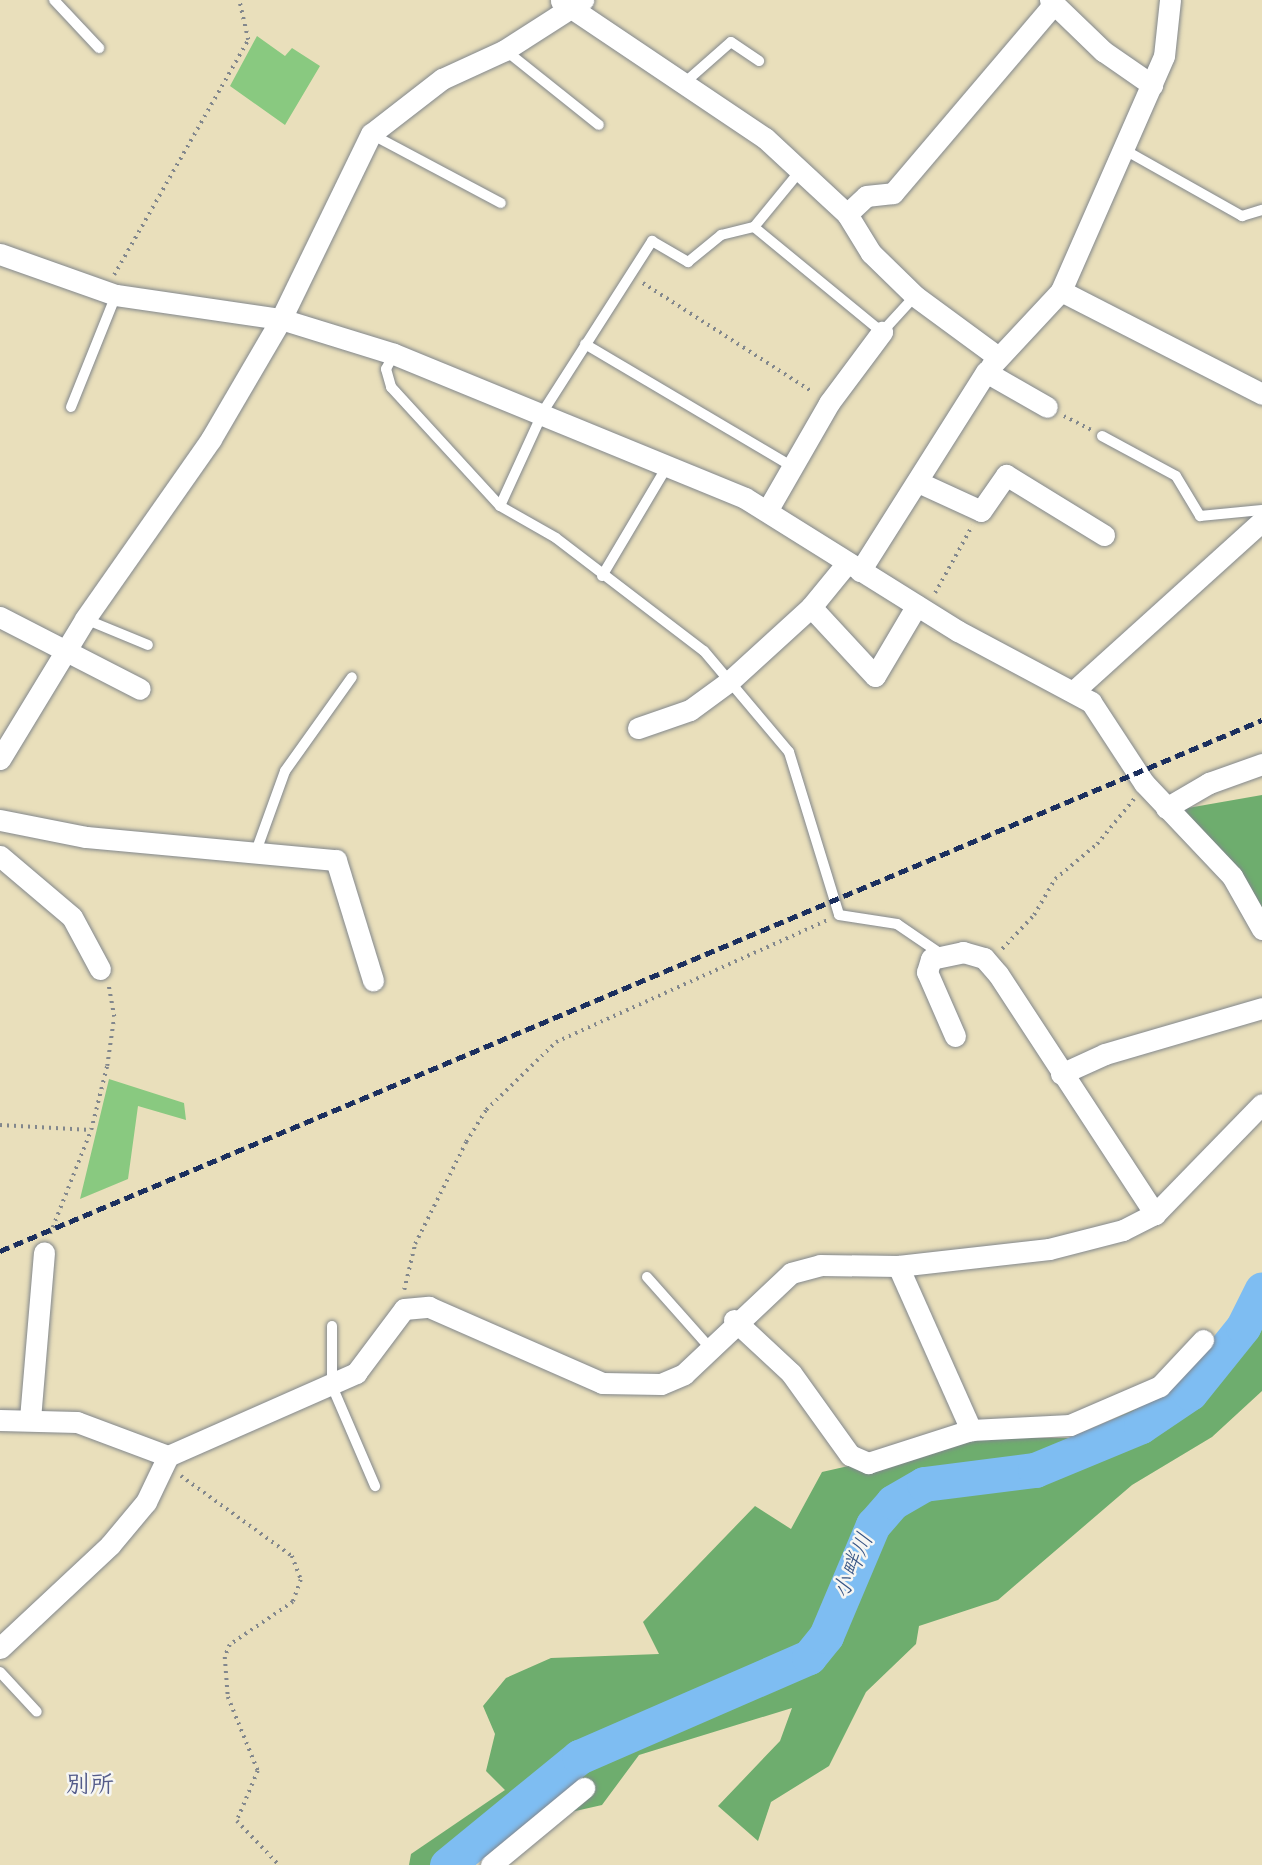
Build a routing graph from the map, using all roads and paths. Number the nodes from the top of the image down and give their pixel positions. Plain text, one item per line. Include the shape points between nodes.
1 (54, 0) edge
2 (239, 0) edge
3 (1170, 0) edge
4 (1052, 2) edge
5 (570, 4) edge
6 (99, 48) dead end
7 (505, 50) junction
8 (759, 61) dead end
9 (682, 85) junction
10 (1152, 85) junction
11 (599, 125) dead end
12 (371, 134) junction
13 (1123, 149) junction
14 (800, 170) junction
15 (501, 203) dead end
16 (1262, 210) edge
17 (847, 214) junction
18 (754, 227) junction
19 (0, 254) edge
20 (630, 275) junction
21 (1061, 291) junction
22 (110, 293) junction
23 (915, 296) junction
24 (281, 319) junction
25 (882, 332) junction
26 (585, 344) junction
27 (394, 354) junction
28 (992, 364) junction
29 (1262, 394) edge
30 (829, 403) junction
31 (71, 407) dead end
32 (1047, 407) joint
33 (544, 410) junction
34 (1102, 436) joint
35 (668, 465) junction
36 (793, 467) junction
37 (918, 482) junction
38 (500, 506) junction
39 (1262, 510) edge
40 (767, 511) junction
41 (981, 511) junction
42 (1262, 521) edge
43 (1104, 536) dead end
44 (854, 567) junction
45 (602, 576) junction
46 (926, 604) junction
47 (811, 607) junction
48 (0, 617) edge
49 (85, 619) junction
50 (148, 645) dead end
51 (64, 653) junction
52 (352, 677) dead end
53 (731, 680) junction
54 (140, 689) dead end
55 (1075, 690) junction
56 (638, 728) dead end
57 (0, 759) edge
58 (1262, 764) edge
59 (1144, 783) junction
60 (1166, 808) junction
61 (0, 820) edge
62 (0, 856) edge
63 (253, 856) junction
64 (839, 915) junction
65 (1262, 929) edge
66 (941, 954) junction
67 (985, 958) junction
68 (100, 969) joint
69 (373, 980) dead end
70 (1262, 1009) edge
71 (955, 1036) dead end
72 (1061, 1074) junction
73 (1262, 1104) edge
74 (0, 1125) edge
75 (91, 1130) junction
76 (1155, 1214) junction
77 (44, 1253) joint
78 (898, 1266) junction
79 (647, 1277) dead end
80 (404, 1309) junction
81 (734, 1321) junction
82 (332, 1326) dead end
83 (1203, 1340) dead end
84 (710, 1348) junction
85 (332, 1386) junction
86 (30, 1419) junction
87 (0, 1420) edge
88 (971, 1430) junction
89 (167, 1460) junction
90 (375, 1486) dead end
91 (0, 1647) edge
92 (0, 1672) edge
93 (37, 1712) dead end
94 (584, 1788) dead end
95 (279, 1865) edge
96 (491, 1865) edge

1 - 6 lane
2 - 22 path via 248,40
3 - 10 street via 1164,56
4 - 10 street
4 - 17 street via 893,193 866,196
5 - 7 street
5 - 9 street
7 - 11 lane
7 - 12 street via 442,79
8 - 9 lane via 731,42
9 - 14 street via 765,138
10 - 13 street
12 - 15 lane
12 - 24 street
13 - 16 lane via 1242,216
13 - 21 street
14 - 17 street
14 - 18 lane
17 - 23 street via 871,253
18 - 20 lane via 721,234 688,262 652,242
18 - 25 lane
19 - 22 street
20 - 26 lane
20 - 30 path via 748,345
21 - 28 street
21 - 29 street
22 - 24 street
22 - 31 lane
23 - 25 lane
23 - 28 street
24 - 27 street
24 - 49 street via 211,439
25 - 30 street
26 - 33 lane
26 - 36 lane
27 - 33 street
27 - 38 lane via 386,369 391,387
28 - 32 street
28 - 37 street
30 - 36 street
32 - 34 path
33 - 35 street
33 - 38 lane
34 - 39 lane via 1176,476 1200,516
35 - 40 street
35 - 45 lane
36 - 40 street
37 - 41 street
37 - 44 street
38 - 45 lane via 556,538
40 - 44 street
41 - 43 street via 1006,475
41 - 46 path
42 - 55 street
44 - 46 street
44 - 47 street
45 - 53 lane via 704,651
46 - 47 street via 875,676
46 - 55 street
47 - 53 street
48 - 51 street
49 - 50 lane
49 - 51 street
51 - 54 street
51 - 57 street
52 - 63 lane via 285,771
53 - 56 street via 690,710
53 - 64 lane via 789,752
55 - 59 street via 1107,721
58 - 60 street via 1209,783
59 - 60 street
59 - 67 path via 1114,826 1055,879 1016,938
60 - 65 street via 1232,876
61 - 63 street
62 - 68 street via 72,917
63 - 69 street via 336,860
64 - 66 lane via 897,924
64 - 80 path via 566,1038 540,1057 486,1110 436,1195 408,1268
66 - 67 street
66 - 71 street via 931,959 928,972
67 - 72 street
68 - 75 path via 113,996 114,1017
70 - 72 street via 1105,1054
72 - 76 street
73 - 76 street
74 - 75 path
75 - 77 path
76 - 78 street via 1123,1230 1049,1249
77 - 86 street
78 - 81 street via 820,1265 791,1273
78 - 88 street
79 - 84 lane
80 - 84 street via 429,1307 479,1325 602,1383 661,1384 684,1374
80 - 85 street via 356,1373
81 - 84 street
81 - 88 street via 791,1373 850,1455 868,1463
82 - 85 lane
83 - 88 street via 1160,1386 1070,1425
85 - 89 street
85 - 90 lane
86 - 87 street
86 - 89 street via 77,1422
89 - 91 street via 146,1502 110,1545
89 - 95 path via 292,1556 301,1580 293,1602 230,1645 225,1657 228,1698 258,1771 237,1821 276,1854
92 - 93 lane
94 - 96 street

